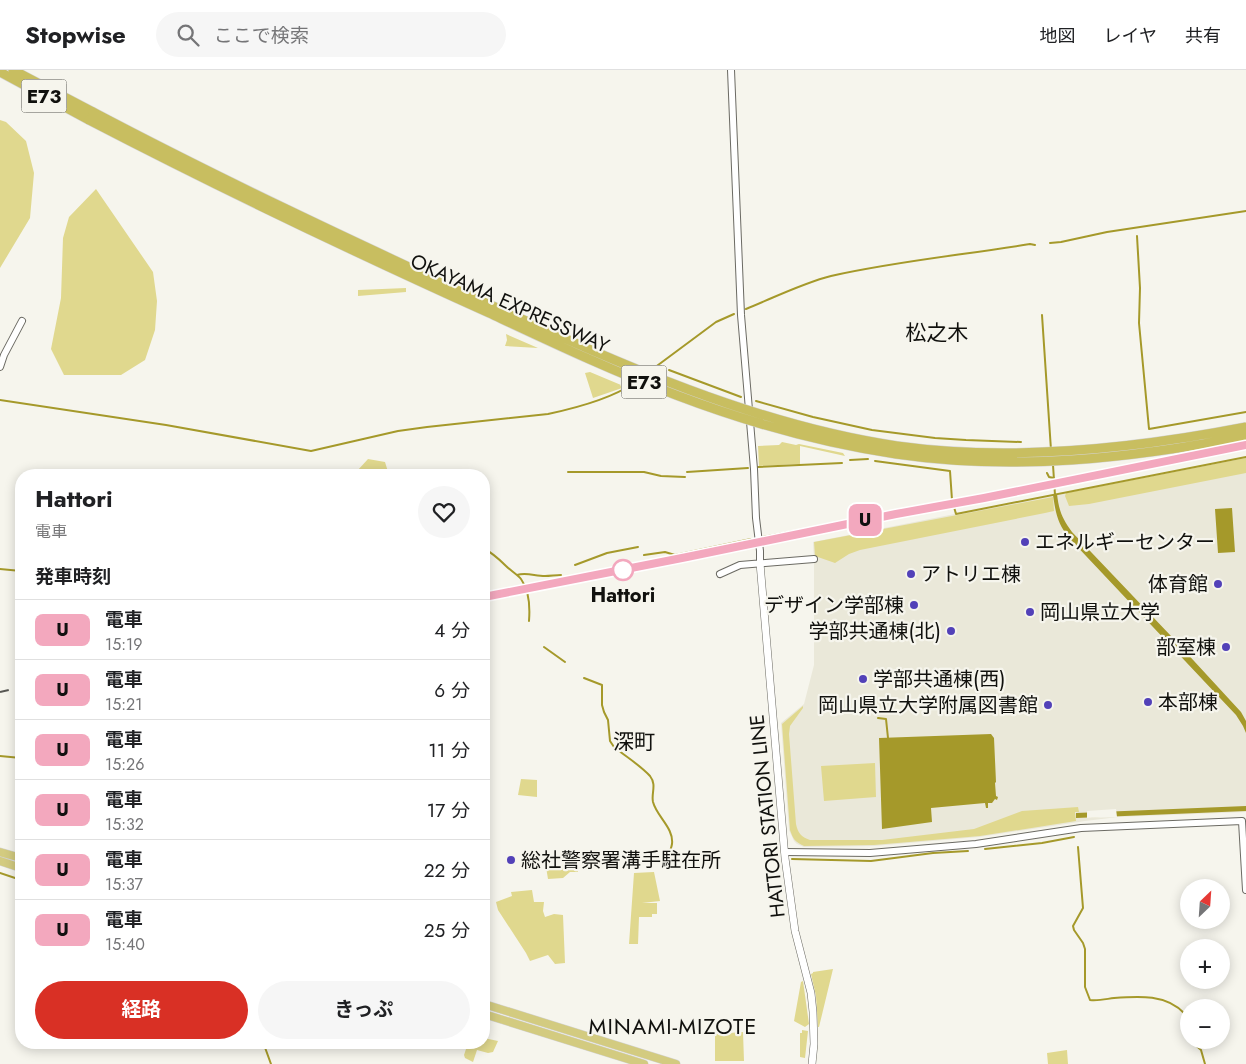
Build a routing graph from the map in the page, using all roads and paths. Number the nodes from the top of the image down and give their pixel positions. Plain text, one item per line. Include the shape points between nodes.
1 (13, 70) edge
2 (730, 70) edge
3 (0, 72) edge
4 (91, 116) junction
5 (22, 321) dead end
6 (0, 367) edge
7 (1246, 427) edge
8 (1246, 436) edge
9 (814, 559) dead end
10 (760, 563) junction
11 (720, 574) dead end
12 (0, 852) edge
13 (785, 852) junction
14 (15, 856) edge
15 (0, 861) edge
16 (15, 866) edge
17 (1246, 890) edge
18 (490, 1006) edge
19 (490, 1016) edge
20 (644, 1064) edge
21 (676, 1064) edge
22 (812, 1064) edge

1 - 4 highway, OKAYAMA EXPRESSWAY / E73
2 - 10 street via 741,315
3 - 4 highway, OKAYAMA EXPRESSWAY / E73
4 - 7 highway, OKAYAMA EXPRESSWAY / E73, bridge via 512,315 618,362 763,416 897,446 996,452 1104,449
4 - 8 highway, OKAYAMA EXPRESSWAY / E73, bridge via 241,196 403,274 614,370 675,395 770,427 896,454 996,462 1105,458
5 - 6 street
9 - 10 street
10 - 11 street
10 - 13 main road, HATTORI STATION LINE
12 - 14 highway
13 - 17 street via 870,853 976,844 1081,828 1242,820
13 - 22 main road, HATTORI STATION LINE via 795,931 812,1002
15 - 16 highway
18 - 21 highway
19 - 20 highway

